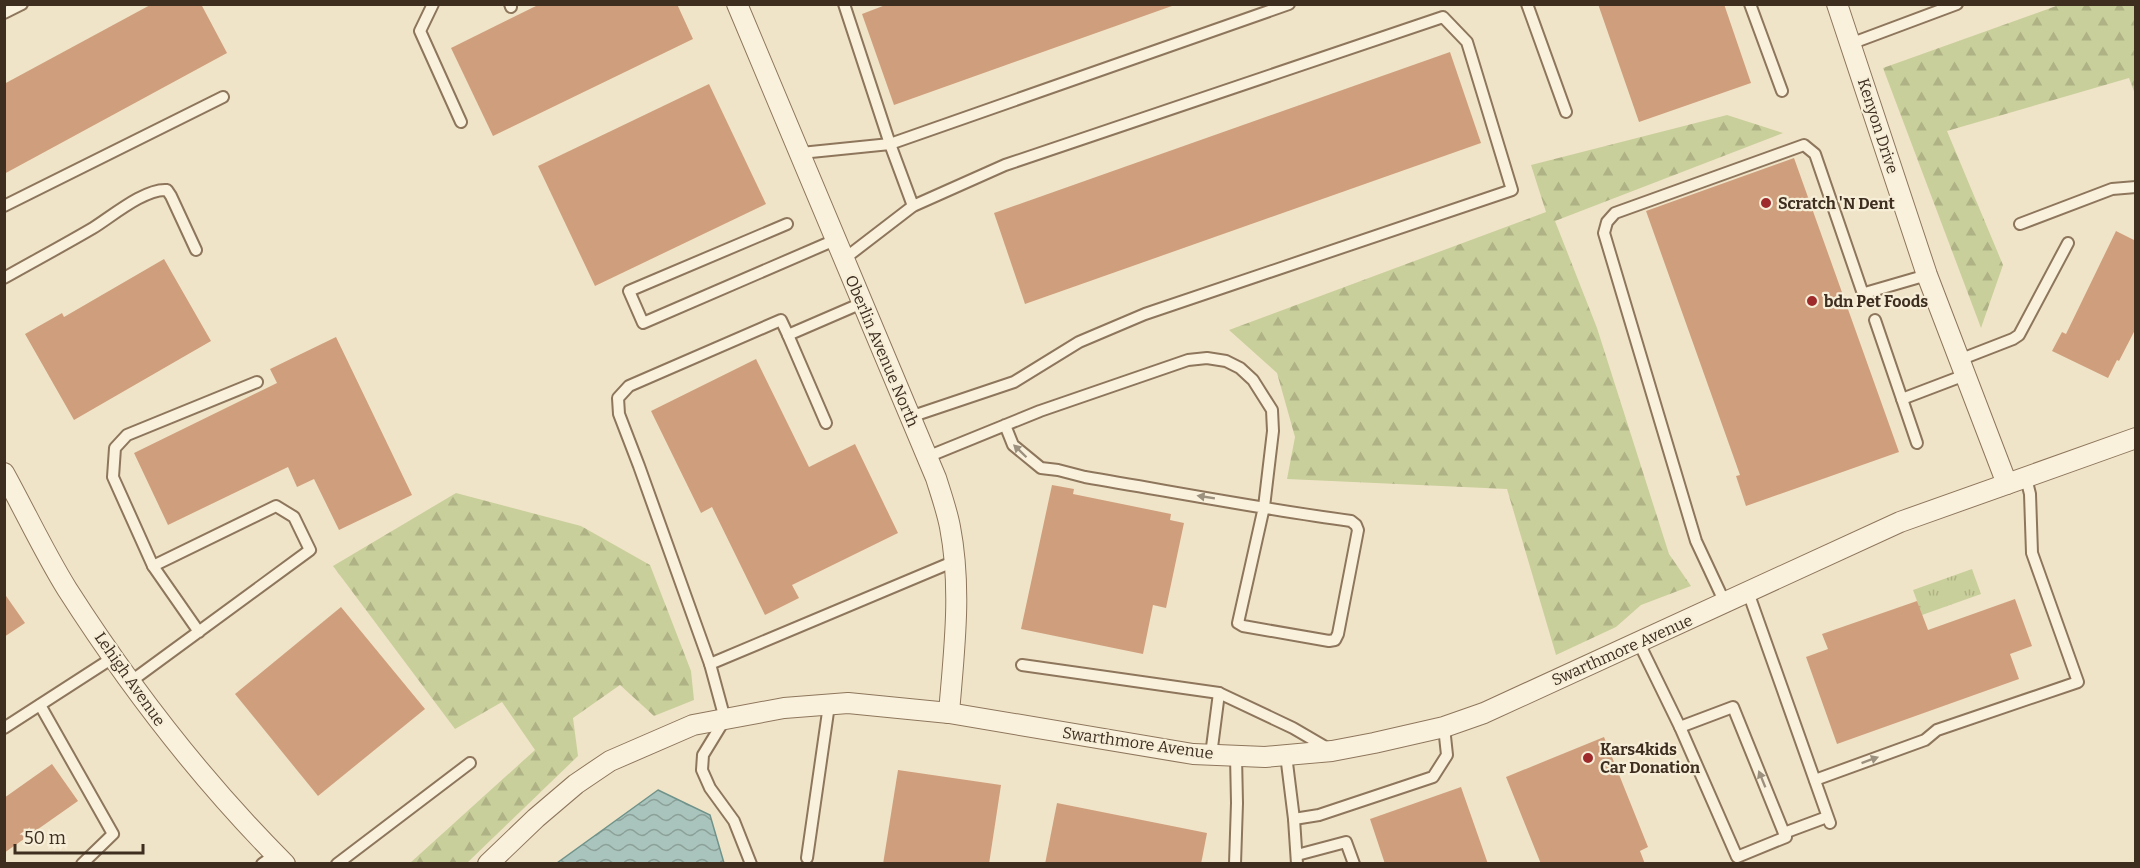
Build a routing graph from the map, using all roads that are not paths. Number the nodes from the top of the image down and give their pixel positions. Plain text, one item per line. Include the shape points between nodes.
1 (22, 4) edge
2 (433, 4) edge
3 (736, 4) edge
4 (844, 4) edge
5 (1289, 4) edge
6 (1440, 4) edge
7 (1527, 4) edge
8 (1750, 4) edge
9 (1837, 4) edge
10 (1957, 4) edge
11 (4, 13) edge
12 (1443, 17) junction
13 (1850, 44) junction
14 (1782, 91) dead end
15 (223, 97) dead end
16 (1566, 112) dead end
17 (461, 122) dead end
18 (890, 144) junction
19 (801, 153) junction
20 (2136, 187) edge
21 (4, 206) edge
22 (913, 206) junction
23 (787, 224) dead end
24 (2020, 224) dead end
25 (835, 240) junction
26 (2068, 243) dead end
27 (196, 250) dead end
28 (844, 259) junction
29 (1927, 275) junction
30 (4, 278) edge
31 (862, 303) junction
32 (1875, 320) dead end
33 (788, 335) junction
34 (1962, 367) junction
35 (257, 382) dead end
36 (1902, 399) junction
37 (910, 417) junction
38 (826, 423) dead end
39 (1005, 425) junction
40 (2136, 438) edge
41 (1917, 443) dead end
42 (927, 457) junction
43 (4, 473) edge
44 (2026, 478) junction
45 (2007, 484) junction
46 (1264, 507) junction
47 (955, 561) junction
48 (153, 566) junction
49 (1748, 591) junction
50 (1725, 603) junction
51 (199, 632) junction
52 (1639, 643) junction
53 (114, 657) junction
54 (710, 664) junction
55 (1022, 665) dead end
56 (130, 682) junction
57 (1219, 693) junction
58 (40, 705) junction
59 (829, 705) junction
60 (950, 713) junction
61 (725, 719) junction
62 (1443, 727) junction
63 (1680, 727) junction
64 (4, 728) edge
65 (1332, 751) junction
66 (1211, 755) junction
67 (1287, 755) junction
68 (1236, 756) junction
69 (470, 763) dead end
70 (1815, 780) junction
71 (1294, 819) junction
72 (1784, 833) junction
73 (807, 858) dead end
74 (1297, 859) edge
75 (274, 860) edge
76 (82, 864) edge
77 (337, 864) edge
78 (489, 864) edge
79 (751, 864) edge
80 (1235, 864) edge
81 (1354, 864) edge

1 - 11 lane
2 - 17 lane via 420,31
3 - 19 street, Oberlin Avenue North
4 - 18 lane
5 - 18 lane
6 - 12 lane
7 - 16 lane
8 - 14 lane
9 - 13 street, Kenyon Drive
10 - 13 lane
12 - 22 lane via 1005,165
12 - 37 lane via 1467,42 1512,190 1145,314 1079,342 1014,382
13 - 29 street, Kenyon Drive
15 - 21 lane
18 - 19 lane
18 - 22 lane
19 - 25 street, Oberlin Avenue North
20 - 24 lane via 2112,189
22 - 28 lane
23 - 25 lane via 628,291 642,323
25 - 28 street, Oberlin Avenue North
26 - 34 lane via 2019,335
27 - 30 lane via 171,196 160,189
28 - 31 street, Oberlin Avenue North
29 - 34 street, Kenyon Drive
29 - 50 lane via 1862,291 1815,154 1804,145 1615,213 1607,222 1604,233 1696,541
31 - 33 lane
31 - 37 street, Oberlin Avenue North
32 - 36 lane
33 - 38 lane
33 - 54 lane via 781,320 629,386 618,398 619,414
34 - 36 lane
34 - 45 street, Kenyon Drive
35 - 48 lane via 127,435 116,448 113,477
36 - 41 lane
37 - 42 street, Oberlin Avenue North
39 - 42 lane
46 -> 39 lane via 1041,468 1013,445
39 - 46 lane via 1188,360 1226,361 1253,380 1272,410
40 - 44 street, Swarthmore Avenue
42 - 47 street, Oberlin Avenue North via 950,525
43 - 53 street, Lehigh Avenue via 66,588
44 - 45 street, Swarthmore Avenue
70 -> 44 lane via 1925,740 1937,730 2078,682 2032,553
45 - 49 street, Swarthmore Avenue via 1900,522
46 - 46 lane via 1356,525 1351,571 1335,640 1238,623
47 - 54 lane
47 - 60 street, Oberlin Avenue North via 957,599
48 - 51 lane
48 - 51 lane via 276,506 294,517 310,550
49 - 50 street, Swarthmore Avenue
49 - 70 lane
50 - 52 street, Swarthmore Avenue
51 - 56 lane
52 - 62 street, Swarthmore Avenue via 1484,713
52 - 63 lane
53 - 56 street, Lehigh Avenue
53 - 58 lane
54 - 61 lane
55 - 57 lane
56 - 75 street, Lehigh Avenue
57 - 65 lane
57 - 66 lane
58 - 64 lane
58 - 76 lane via 113,834
59 - 60 street, Swarthmore Avenue via 848,703
59 - 61 street, Swarthmore Avenue via 784,708
59 - 73 lane
60 - 66 street, Swarthmore Avenue
61 - 78 street, Swarthmore Avenue via 693,725 610,761 536,818
61 - 79 lane via 704,755 702,770 734,821
62 - 65 street, Swarthmore Avenue
62 - 71 lane via 1447,755 1433,777 1319,815
72 -> 63 lane via 1733,707
63 - 72 lane via 1737,857 1786,837
65 - 67 street, Swarthmore Avenue
66 - 68 street, Swarthmore Avenue
67 - 68 street, Swarthmore Avenue
67 - 71 lane
68 - 80 lane
69 - 77 lane
70 - 72 lane via 1828,820
71 - 74 lane
74 - 81 lane via 1346,842

